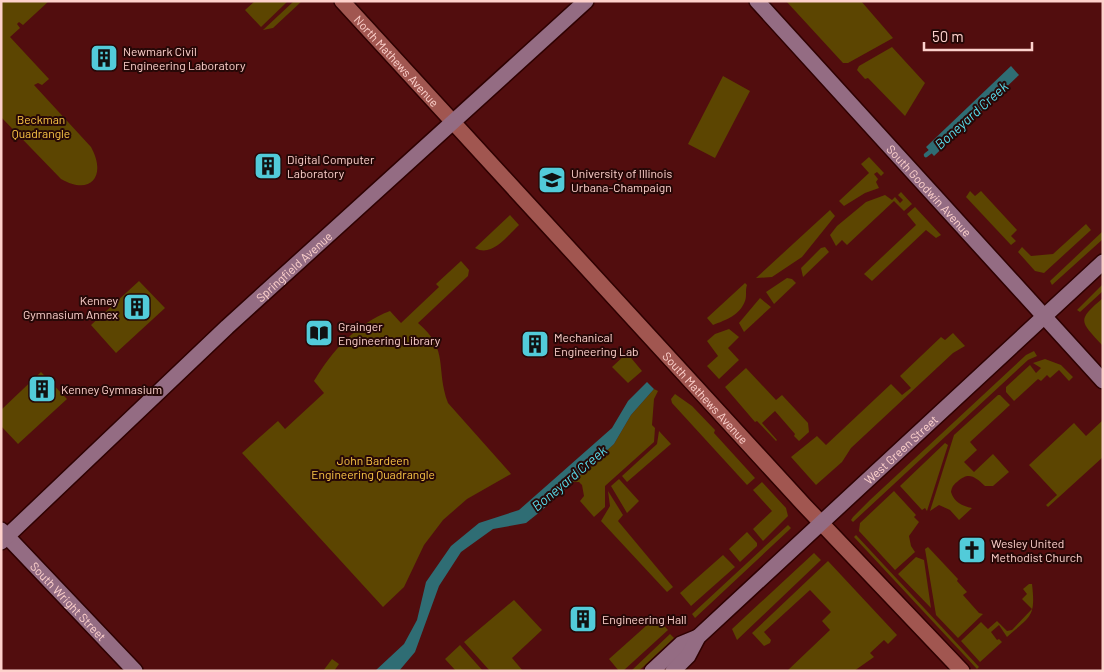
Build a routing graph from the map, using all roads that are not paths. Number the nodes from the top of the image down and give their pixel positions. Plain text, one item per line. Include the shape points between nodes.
1 (342, 1) edge
2 (586, 1) edge
3 (757, 1) edge
4 (453, 121) junction
5 (1103, 262) edge
6 (1044, 318) junction
7 (1103, 381) edge
8 (822, 524) junction
9 (3, 536) edge
10 (698, 637) junction
11 (135, 671) edge
12 (652, 671) edge
13 (673, 671) edge
14 (962, 671) edge

1 - 4 street, North Mathews Avenue
2 - 4 street, Springfield Avenue
3 - 6 street, South Goodwin Avenue
4 - 8 street, South Mathews Avenue
4 - 9 street, Springfield Avenue
5 - 6 street, West Green Street
6 - 7 street, South Goodwin Avenue
6 - 8 street, West Green Street
8 - 10 street, West Green Street
8 - 14 street, South Mathews Avenue
9 - 11 street, South Wright Street
10 - 12 street, West Green Street via 680,644
10 - 13 street, West Green Street via 688,656

